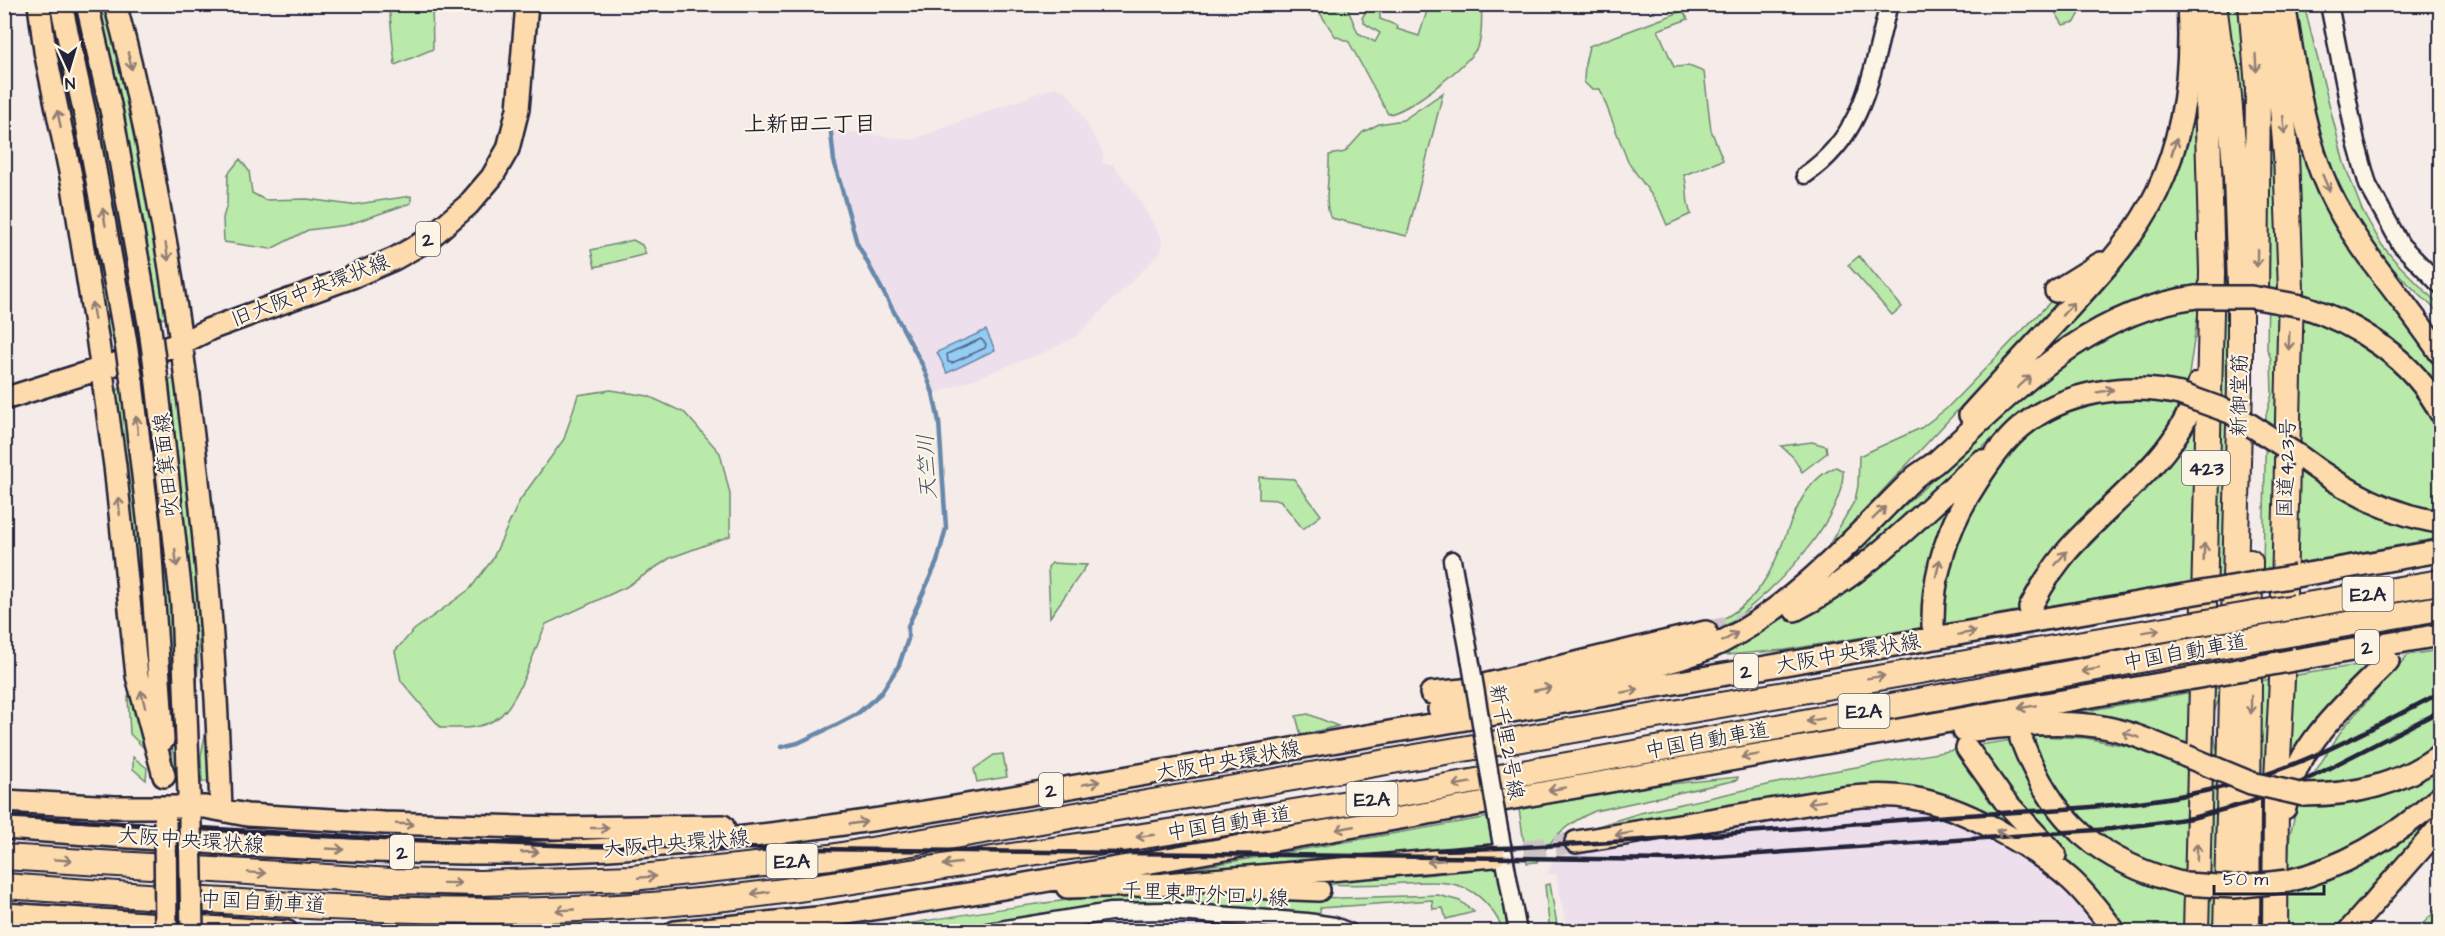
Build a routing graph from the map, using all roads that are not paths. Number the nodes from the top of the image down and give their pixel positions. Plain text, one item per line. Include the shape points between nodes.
1 (39, 4) edge
2 (62, 4) edge
3 (87, 4) edge
4 (115, 4) edge
5 (527, 4) edge
6 (1889, 4) edge
7 (2188, 4) edge
8 (2198, 4) edge
9 (2214, 4) edge
10 (2251, 4) edge
11 (2273, 4) edge
12 (2283, 4) edge
13 (2329, 4) edge
14 (2219, 42) junction
15 (1805, 175) dead end
16 (2126, 243) junction
17 (2440, 285) edge
18 (2206, 286) junction
19 (2056, 291) dead end
20 (2397, 294) junction
21 (2440, 332) edge
22 (182, 343) junction
23 (2440, 353) edge
24 (102, 369) junction
25 (4, 399) edge
26 (2440, 412) edge
27 (2022, 426) junction
28 (1916, 476) junction
29 (2440, 522) edge
30 (2440, 551) edge
31 (1452, 560) dead end
32 (2440, 582) edge
33 (2030, 608) tunnel mouth
34 (2440, 608) edge
35 (1795, 610) dead end
36 (1933, 626) tunnel mouth
37 (1706, 632) tunnel mouth
38 (2440, 635) edge
39 (212, 656) junction
40 (2388, 661) tunnel mouth
41 (1431, 693) dead end
42 (2021, 739) tunnel mouth
43 (1807, 746) junction
44 (1303, 747) junction
45 (1967, 748) tunnel mouth
46 (2440, 755) edge
47 (189, 771) junction
48 (164, 776) junction
49 (2440, 797) edge
50 (4, 801) edge
51 (221, 810) junction
52 (165, 814) junction
53 (190, 815) junction
54 (2440, 827) edge
55 (4, 828) edge
56 (800, 831) junction
57 (1576, 842) tunnel mouth
58 (4, 856) edge
59 (1494, 856) tunnel mouth
60 (2069, 878) junction
61 (1165, 884) junction
62 (4, 886) edge
63 (992, 890) junction
64 (1319, 890) dead end
65 (2275, 903) junction
66 (877, 909) junction
67 (4, 914) edge
68 (166, 932) edge
69 (192, 932) edge
70 (286, 932) edge
71 (675, 932) edge
72 (811, 932) edge
73 (987, 932) edge
74 (1349, 932) edge
75 (1518, 932) edge
76 (2115, 932) edge
77 (2196, 932) edge
78 (2226, 932) edge
79 (2247, 932) edge
80 (2275, 932) edge
81 (2348, 932) edge

24 -> 1 main road
48 -> 2 main road, 吹田箕面線, bridge via 149,526 132,382
3 -> 47 main road, 吹田箕面線, bridge via 112,114 156,374 182,604
4 -> 22 main road via 158,195
5 - 22 main road, 旧大阪中央環状線 / 2 via 513,137 492,177 468,205 426,241 394,259
6 - 15 street via 1853,125 1834,152
16 -> 7 main road via 2157,192 2180,127 2188,80
8 - 18 highway, 423 via 2207,93
9 - 14 highway, 新御堂筋 / 423
10 -> 79 highway, 新御堂筋 / 423 via 2258,134
11 -> 65 highway, 国道423号 via 2286,154 2291,290
12 -> 20 main road via 2307,129 2318,165 2345,220
13 - 17 street via 2368,185 2401,245
14 - 18 highway via 2221,158
14 - 78 highway, 新御堂筋 / 423 via 2225,62 2233,143 2240,284
16 - 19 main road
28 -> 16 main road
18 - 26 main road, bridge via 2302,306 2343,323 2385,349 2419,381
28 -> 18 main road via 2077,341 2141,309
33 -> 18 main road via 2060,559 2152,466 2181,425 2202,369
77 -> 18 highway, 423
20 - 21 main road
20 - 23 main road
22 - 24 main road, 旧大阪中央環状線 / 2
22 - 39 main road
24 - 25 main road, 旧大阪中央環状線 / 2
48 -> 24 main road via 138,676
27 -> 29 main road, bridge via 2054,407 2092,394 2141,388 2180,394 2230,412 2342,486 2378,505
27 - 35 main road via 1861,568
36 -> 27 main road via 1936,577 1954,520 1994,456
44 -> 28 main road via 1368,724 1614,674 1701,652 1776,607
44 -> 30 main road, 大阪中央環状線 / 2, bridge
31 - 75 street, 新千里2号線, bridge
58 -> 32 highway, 中国自動車道 / E2A, bridge via 458,883 558,883 703,872 830,856
34 -> 62 highway, 中国自動車道 / E2A, bridge via 1459,784 1203,827 708,900 479,911 249,902
37 - 41 main road via 1472,688
38 -> 43 main road, 2, bridge
39 - 47 main road
39 - 51 main road
40 - 65 main road via 2325,726 2295,770 2286,798 2282,869
42 - 49 main road, bridge via 2042,787 2076,830 2127,864 2185,884 2234,887 2288,882 2348,861 2387,838
46 -> 43 main road, bridge via 2413,773 2372,789 2304,795 2251,783 2105,728 2064,724 1963,731 1837,748
43 -> 63 main road, 2
56 -> 44 main road, 大阪中央環状線 / 2
45 - 60 main road via 2004,800 2064,865
47 - 53 main road, 吹田箕面線
48 - 52 main road, 吹田箕面線
50 - 52 main road
51 - 53 main road
51 -> 56 main road via 384,823 576,828 735,825
52 - 53 main road
52 - 68 main road, 吹田箕面線, bridge
53 - 69 main road, 吹田箕面線, bridge
54 - 81 main road
55 -> 56 main road, 大阪中央環状線 / 2 via 378,852 488,853 590,849
60 -> 57 main road via 2003,833 1933,802 1892,796 1834,799
59 -> 61 main road
60 - 76 main road
61 - 63 main road
61 - 64 main road
63 - 66 main road, 2
65 - 80 highway, 国道423号
66 - 71 main road, 2
66 - 72 main road
67 - 70 main road
73 - 74 street, 千里東町外回り線 via 1102,913 1143,911 1307,922

